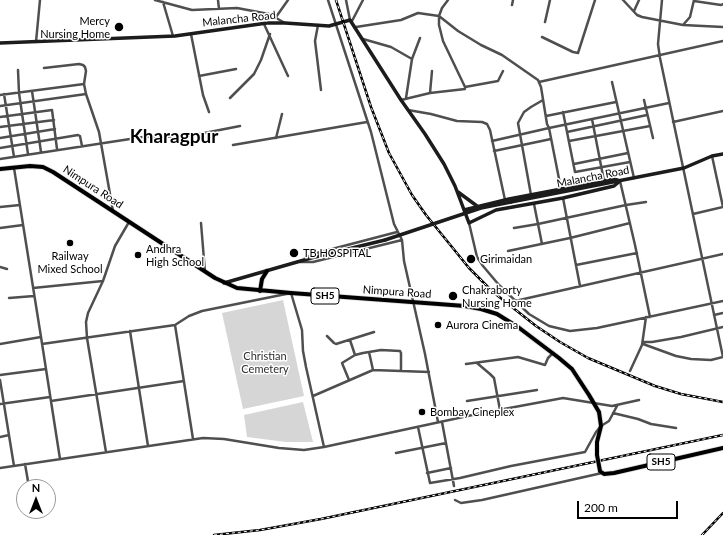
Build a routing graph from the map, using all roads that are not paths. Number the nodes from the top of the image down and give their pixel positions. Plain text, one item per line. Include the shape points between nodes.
1 (40, 0) edge
2 (155, 0) edge
3 (218, 0) edge
4 (288, 0) edge
5 (328, 0) edge
6 (346, 0) edge
7 (363, 0) edge
8 (448, 0) edge
9 (513, 0) edge
10 (550, 0) edge
11 (595, 0) edge
12 (623, 0) edge
13 (639, 0) edge
14 (662, 0) edge
15 (694, 0) edge
16 (163, 2) junction
17 (723, 4) edge
18 (512, 5) dead end
19 (219, 9) junction
20 (634, 11) junction
21 (439, 16) junction
22 (276, 17) junction
23 (351, 21) junction
24 (660, 21) junction
25 (544, 22) dead end
26 (264, 23) junction
27 (286, 23) junction
28 (318, 25) junction
29 (336, 25) junction
30 (683, 25) junction
31 (723, 26) edge
32 (356, 27) junction
33 (191, 33) junction
34 (270, 34) junction
35 (173, 36) junction
36 (542, 37) dead end
37 (420, 38) dead end
38 (363, 39) junction
39 (723, 41) edge
40 (36, 42) junction
41 (0, 43) edge
42 (660, 56) junction
43 (412, 59) junction
44 (44, 68) dead end
45 (236, 69) dead end
46 (18, 70) dead end
47 (432, 71) dead end
48 (503, 71) dead end
49 (199, 76) junction
50 (288, 76) dead end
51 (539, 82) junction
52 (612, 82) dead end
53 (84, 84) junction
54 (465, 87) junction
55 (321, 90) dead end
56 (32, 91) junction
57 (19, 93) junction
58 (430, 93) junction
59 (4, 94) junction
60 (86, 94) junction
61 (0, 95) edge
62 (230, 98) dead end
63 (406, 98) junction
64 (401, 100) junction
65 (543, 100) junction
66 (644, 100) dead end
67 (34, 101) junction
68 (616, 102) junction
69 (20, 103) junction
70 (670, 103) junction
71 (6, 105) junction
72 (0, 106) edge
73 (645, 108) junction
74 (408, 110) junction
75 (723, 111) edge
76 (35, 112) junction
77 (209, 112) dead end
78 (563, 112) junction
79 (619, 113) junction
80 (22, 114) junction
81 (282, 114) dead end
82 (7, 115) junction
83 (647, 115) junction
84 (546, 116) junction
85 (0, 117) edge
86 (592, 118) junction
87 (54, 120) junction
88 (621, 121) junction
89 (37, 122) junction
90 (367, 122) junction
91 (674, 122) junction
92 (23, 124) junction
93 (566, 125) junction
94 (9, 126) junction
95 (240, 126) dead end
96 (650, 126) junction
97 (0, 127) edge
98 (594, 127) junction
99 (549, 128) junction
100 (55, 129) junction
101 (623, 131) junction
102 (38, 132) junction
103 (567, 132) junction
104 (25, 134) junction
105 (519, 135) junction
106 (11, 136) junction
107 (596, 136) junction
108 (0, 138) edge
109 (56, 138) junction
110 (276, 138) junction
111 (653, 138) dead end
112 (551, 139) junction
113 (39, 141) junction
114 (492, 141) junction
115 (569, 141) junction
116 (101, 143) junction
117 (26, 144) junction
118 (233, 145) dead end
119 (521, 145) junction
120 (12, 146) junction
121 (82, 146) junction
122 (0, 148) edge
123 (57, 150) junction
124 (494, 151) junction
125 (41, 152) junction
126 (628, 153) junction
127 (28, 154) junction
128 (723, 154) edge
129 (14, 156) junction
130 (712, 156) junction
131 (0, 159) edge
132 (600, 159) junction
133 (630, 162) junction
134 (574, 164) junction
135 (14, 167) junction
136 (602, 167) junction
137 (684, 168) junction
138 (0, 169) edge
139 (634, 178) junction
140 (604, 181) junction
141 (620, 181) junction
142 (561, 190) junction
143 (457, 192) junction
144 (531, 195) junction
145 (563, 198) junction
146 (505, 200) junction
147 (646, 202) dead end
148 (534, 204) junction
149 (20, 205) junction
150 (626, 205) junction
151 (477, 206) junction
152 (723, 207) edge
153 (0, 208) edge
154 (464, 210) junction
155 (113, 211) junction
156 (693, 214) junction
157 (566, 218) junction
158 (129, 221) junction
159 (201, 223) dead end
160 (469, 223) junction
161 (630, 223) junction
162 (538, 224) junction
163 (23, 225) junction
164 (0, 228) edge
165 (514, 228) dead end
166 (397, 232) junction
167 (570, 238) junction
168 (402, 240) junction
169 (542, 244) junction
170 (508, 251) dead end
171 (637, 253) junction
172 (723, 254) edge
173 (703, 259) junction
174 (298, 262) junction
175 (576, 265) junction
176 (0, 267) edge
177 (7, 269) dead end
178 (266, 271) junction
179 (205, 272) junction
180 (640, 273) junction
181 (103, 281) junction
182 (224, 283) junction
183 (580, 286) junction
184 (33, 288) junction
185 (260, 291) junction
186 (291, 294) junction
187 (34, 296) junction
188 (9, 298) dead end
189 (515, 301) junction
190 (723, 301) edge
191 (413, 302) junction
192 (712, 303) junction
193 (723, 313) edge
194 (714, 315) junction
195 (650, 316) junction
196 (646, 317) junction
197 (175, 325) junction
198 (723, 327) edge
199 (717, 328) junction
200 (130, 332) junction
201 (374, 332) dead end
202 (327, 336) dead end
203 (40, 337) junction
204 (87, 338) junction
205 (350, 340) junction
206 (643, 343) junction
207 (0, 344) edge
208 (42, 344) junction
209 (369, 352) junction
210 (553, 353) junction
211 (355, 355) junction
212 (723, 357) edge
213 (476, 363) junction
214 (466, 364) dead end
215 (46, 369) junction
216 (373, 370) junction
217 (400, 371) junction
218 (630, 371) dead end
219 (429, 372) junction
220 (0, 375) edge
221 (0, 380) edge
222 (349, 380) junction
223 (184, 381) junction
224 (139, 387) junction
225 (537, 390) dead end
226 (96, 394) junction
227 (313, 396) junction
228 (497, 396) junction
229 (50, 399) junction
230 (639, 400) dead end
231 (468, 401) dead end
232 (595, 403) junction
233 (2, 404) edge
234 (617, 406) junction
235 (500, 410) junction
236 (614, 413) junction
237 (440, 422) junction
238 (601, 426) junction
239 (418, 427) junction
240 (676, 428) dead end
241 (9, 435) junction
242 (0, 437) edge
243 (193, 439) junction
244 (446, 443) junction
245 (148, 446) junction
246 (324, 447) junction
247 (422, 448) junction
248 (723, 448) edge
249 (106, 452) junction
250 (396, 453) dead end
251 (60, 459) junction
252 (25, 464) junction
253 (14, 466) junction
254 (0, 468) edge
255 (451, 468) junction
256 (601, 472) junction
257 (428, 473) junction
258 (28, 479) edge
259 (453, 479) junction
260 (454, 486) dead end
261 (455, 500) dead end

1 - 40 street
2 - 16 street
3 - 19 street
4 - 22 street
5 - 29 street
6 - 23 street
7 - 23 street
8 - 21 street
9 - 18 street
10 - 25 street
11 - 36 street via 578,52
12 - 20 street
13 - 20 street
14 - 24 street
15 - 17 street
15 - 30 street via 690,17
16 - 19 street via 192,10
16 - 35 street
19 - 22 street via 237,8
20 - 24 street via 639,16
21 - 32 street via 418,12 401,20
21 - 51 street via 458,31 502,55
21 - 54 street via 444,41
22 - 27 street
23 - 29 street, Malancha Road
23 - 32 street
24 - 30 street
24 - 42 street
26 - 27 street, Malancha Road
26 - 33 street, Malancha Road
26 - 34 street
27 - 28 street, Malancha Road
28 - 29 street, Malancha Road
28 - 55 street via 315,41
29 - 90 street
30 - 31 street
32 - 38 street
33 - 35 street, Malancha Road
33 - 49 street
34 - 50 street
34 - 62 street via 254,74
35 - 40 street, Malancha Road
37 - 43 street
38 - 43 street via 391,47
38 - 64 street
39 - 42 street
40 - 41 street, Malancha Road
42 - 51 street
42 - 70 street
43 - 63 street
44 - 53 street via 81,64 86,71
45 - 49 street
46 - 57 street
47 - 58 street
48 - 54 street via 500,80 496,82
49 - 77 street
51 - 65 street
52 - 68 street
53 - 56 street
53 - 60 street
54 - 58 street via 464,90
56 - 57 street
56 - 67 street
57 - 59 street
57 - 69 street
58 - 63 street
59 - 61 street
59 - 71 street
60 - 67 street
60 - 116 street
63 - 64 street
64 - 74 street
65 - 84 street
65 - 105 street via 530,107 519,119
66 - 73 street
67 - 69 street
67 - 76 street
68 - 78 street
68 - 79 street
69 - 71 street
69 - 80 street
70 - 73 street
70 - 91 street
71 - 72 street
71 - 82 street
73 - 79 street
73 - 83 street
74 - 114 street via 461,122 485,122
74 - 143 street via 444,164
75 - 91 street
76 - 80 street
76 - 87 street via 52,110
76 - 89 street
78 - 84 street
78 - 93 street
79 - 86 street
79 - 88 street
80 - 82 street
80 - 92 street
81 - 110 street
82 - 85 street
82 - 94 street
83 - 88 street
83 - 96 street
84 - 99 street
86 - 93 street
86 - 98 street
87 - 89 street
87 - 100 street
88 - 98 street
88 - 101 street
89 - 92 street
89 - 102 street
90 - 110 street
90 - 166 street
91 - 137 street
92 - 94 street
92 - 104 street
93 - 99 street
93 - 103 street
94 - 97 street
94 - 106 street
95 - 116 street via 189,136 143,137
96 - 101 street
96 - 111 street
98 - 103 street
98 - 107 street
99 - 105 street
99 - 112 street
100 - 102 street
100 - 109 street
101 - 107 street
101 - 126 street
102 - 104 street
102 - 113 street
103 - 115 street
104 - 106 street
104 - 117 street
105 - 114 street
105 - 119 street
106 - 108 street
106 - 120 street
107 - 115 street
107 - 132 street
109 - 113 street
109 - 121 street via 79,136
109 - 123 street
110 - 118 street
112 - 119 street
112 - 142 street
113 - 117 street
113 - 125 street
114 - 124 street
115 - 134 street
116 - 121 street
116 - 155 street
117 - 120 street
117 - 127 street
119 - 124 street
119 - 144 street
120 - 122 street
120 - 129 street
121 - 123 street
123 - 125 street
124 - 146 street
125 - 127 street
126 - 132 street
126 - 133 street
127 - 129 street
128 - 130 street, Malancha Road
129 - 131 street
130 - 137 street, Malancha Road
130 - 152 street
132 - 134 street
132 - 136 street
133 - 136 street
133 - 139 street
134 - 136 street via 575,172
135 - 138 main road, Nimpura Road / SH5
135 - 149 street
135 - 155 main road, Nimpura Road / SH5 via 37,166 53,172
136 - 140 street
137 - 139 street, Malancha Road
137 - 156 street
139 - 141 street, Malancha Road
140 - 141 street
140 - 142 street
141 - 145 street via 614,186
141 - 150 street
141 - 174 street, Malancha Road, bridge via 481,208 385,240
142 - 144 street
143 - 151 street
143 - 154 street
144 - 146 street
145 - 148 street
145 - 157 street
146 - 151 street
147 - 150 street
148 - 160 street via 496,210
148 - 162 street
149 - 153 street
149 - 163 street
150 - 157 street
150 - 161 street
151 - 154 street
152 - 156 street
154 - 160 street
155 - 158 main road, Nimpura Road / SH5
156 - 173 street
157 - 162 street
157 - 167 street
158 - 179 main road, Nimpura Road / SH5
158 - 181 street via 115,246
159 - 179 street
160 - 189 street via 477,257
161 - 167 street
161 - 171 street
162 - 165 street
162 - 169 street
163 - 164 street
163 - 184 street
166 - 168 street
166 - 174 street via 313,254
167 - 169 street
167 - 175 street
168 - 174 street via 313,262
168 - 191 street
169 - 170 street
171 - 175 street
171 - 180 street
172 - 173 street
173 - 180 street
173 - 192 street
174 - 178 street, Malancha Road
175 - 183 street
176 - 177 street
178 - 182 street, Malancha Road
178 - 185 main road
179 - 182 main road, Nimpura Road / SH5
180 - 183 street
180 - 195 street
181 - 184 street
181 - 204 street via 88,313
182 - 185 main road, Nimpura Road / SH5
183 - 189 street
184 - 187 street
185 - 186 main road, Nimpura Road / SH5
186 - 191 main road, Nimpura Road / SH5
186 - 197 street via 202,311
186 - 227 street via 302,330 303,351
187 - 188 street
187 - 203 street
189 - 196 street via 540,322 570,331
190 - 192 street
191 - 210 main road, Nimpura Road / SH5 via 465,306 492,312 506,319
191 - 219 street
192 - 194 street
192 - 195 street
193 - 194 street
194 - 199 street
195 - 196 street
196 - 206 street
197 - 200 street
197 - 223 street
198 - 199 street
199 - 206 street
199 - 212 street
200 - 204 street
200 - 224 street
201 - 205 street
202 - 205 street via 336,344
203 - 207 street
203 - 208 street
204 - 208 street
204 - 226 street
205 - 211 street
206 - 212 street via 691,359 711,360
206 - 218 street
208 - 215 street
209 - 211 street
209 - 216 street
209 - 217 street via 400,352
210 - 213 street via 543,366 518,357
210 - 232 main road, Nimpura Road / SH5 via 572,369
211 - 222 street via 342,363
213 - 214 street
213 - 228 street via 492,375
215 - 220 street
215 - 229 street
216 - 217 street
216 - 222 street
217 - 219 street
219 - 237 street
221 - 233 street
222 - 227 street
223 - 224 street
223 - 243 street
224 - 226 street
224 - 245 street
225 - 228 street
226 - 229 street
226 - 249 street
227 - 246 street
228 - 231 street
228 - 235 street
229 - 233 street
229 - 251 street
230 - 234 street
232 - 234 street
232 - 235 street via 564,398
232 - 238 main road, Nimpura Road / SH5
233 - 241 street
234 - 236 street
235 - 237 street
236 - 238 street via 609,421
236 - 240 street via 655,425
237 - 239 street
237 - 244 street
238 - 256 main road, Nimpura Road / SH5, bridge via 597,442
238 - 259 street via 585,452
239 - 246 street
239 - 247 street
241 - 242 street
241 - 253 street
243 - 245 street
243 - 246 street via 224,439 304,450
244 - 247 street
244 - 255 street
245 - 249 street
247 - 250 street
247 - 257 street
248 - 256 main road, SH5 via 614,473
249 - 251 street
251 - 252 street
252 - 253 street
252 - 258 street
253 - 254 street
255 - 257 street
255 - 259 street
256 - 261 street via 482,500 461,503
257 - 259 street via 430,483
259 - 260 street

